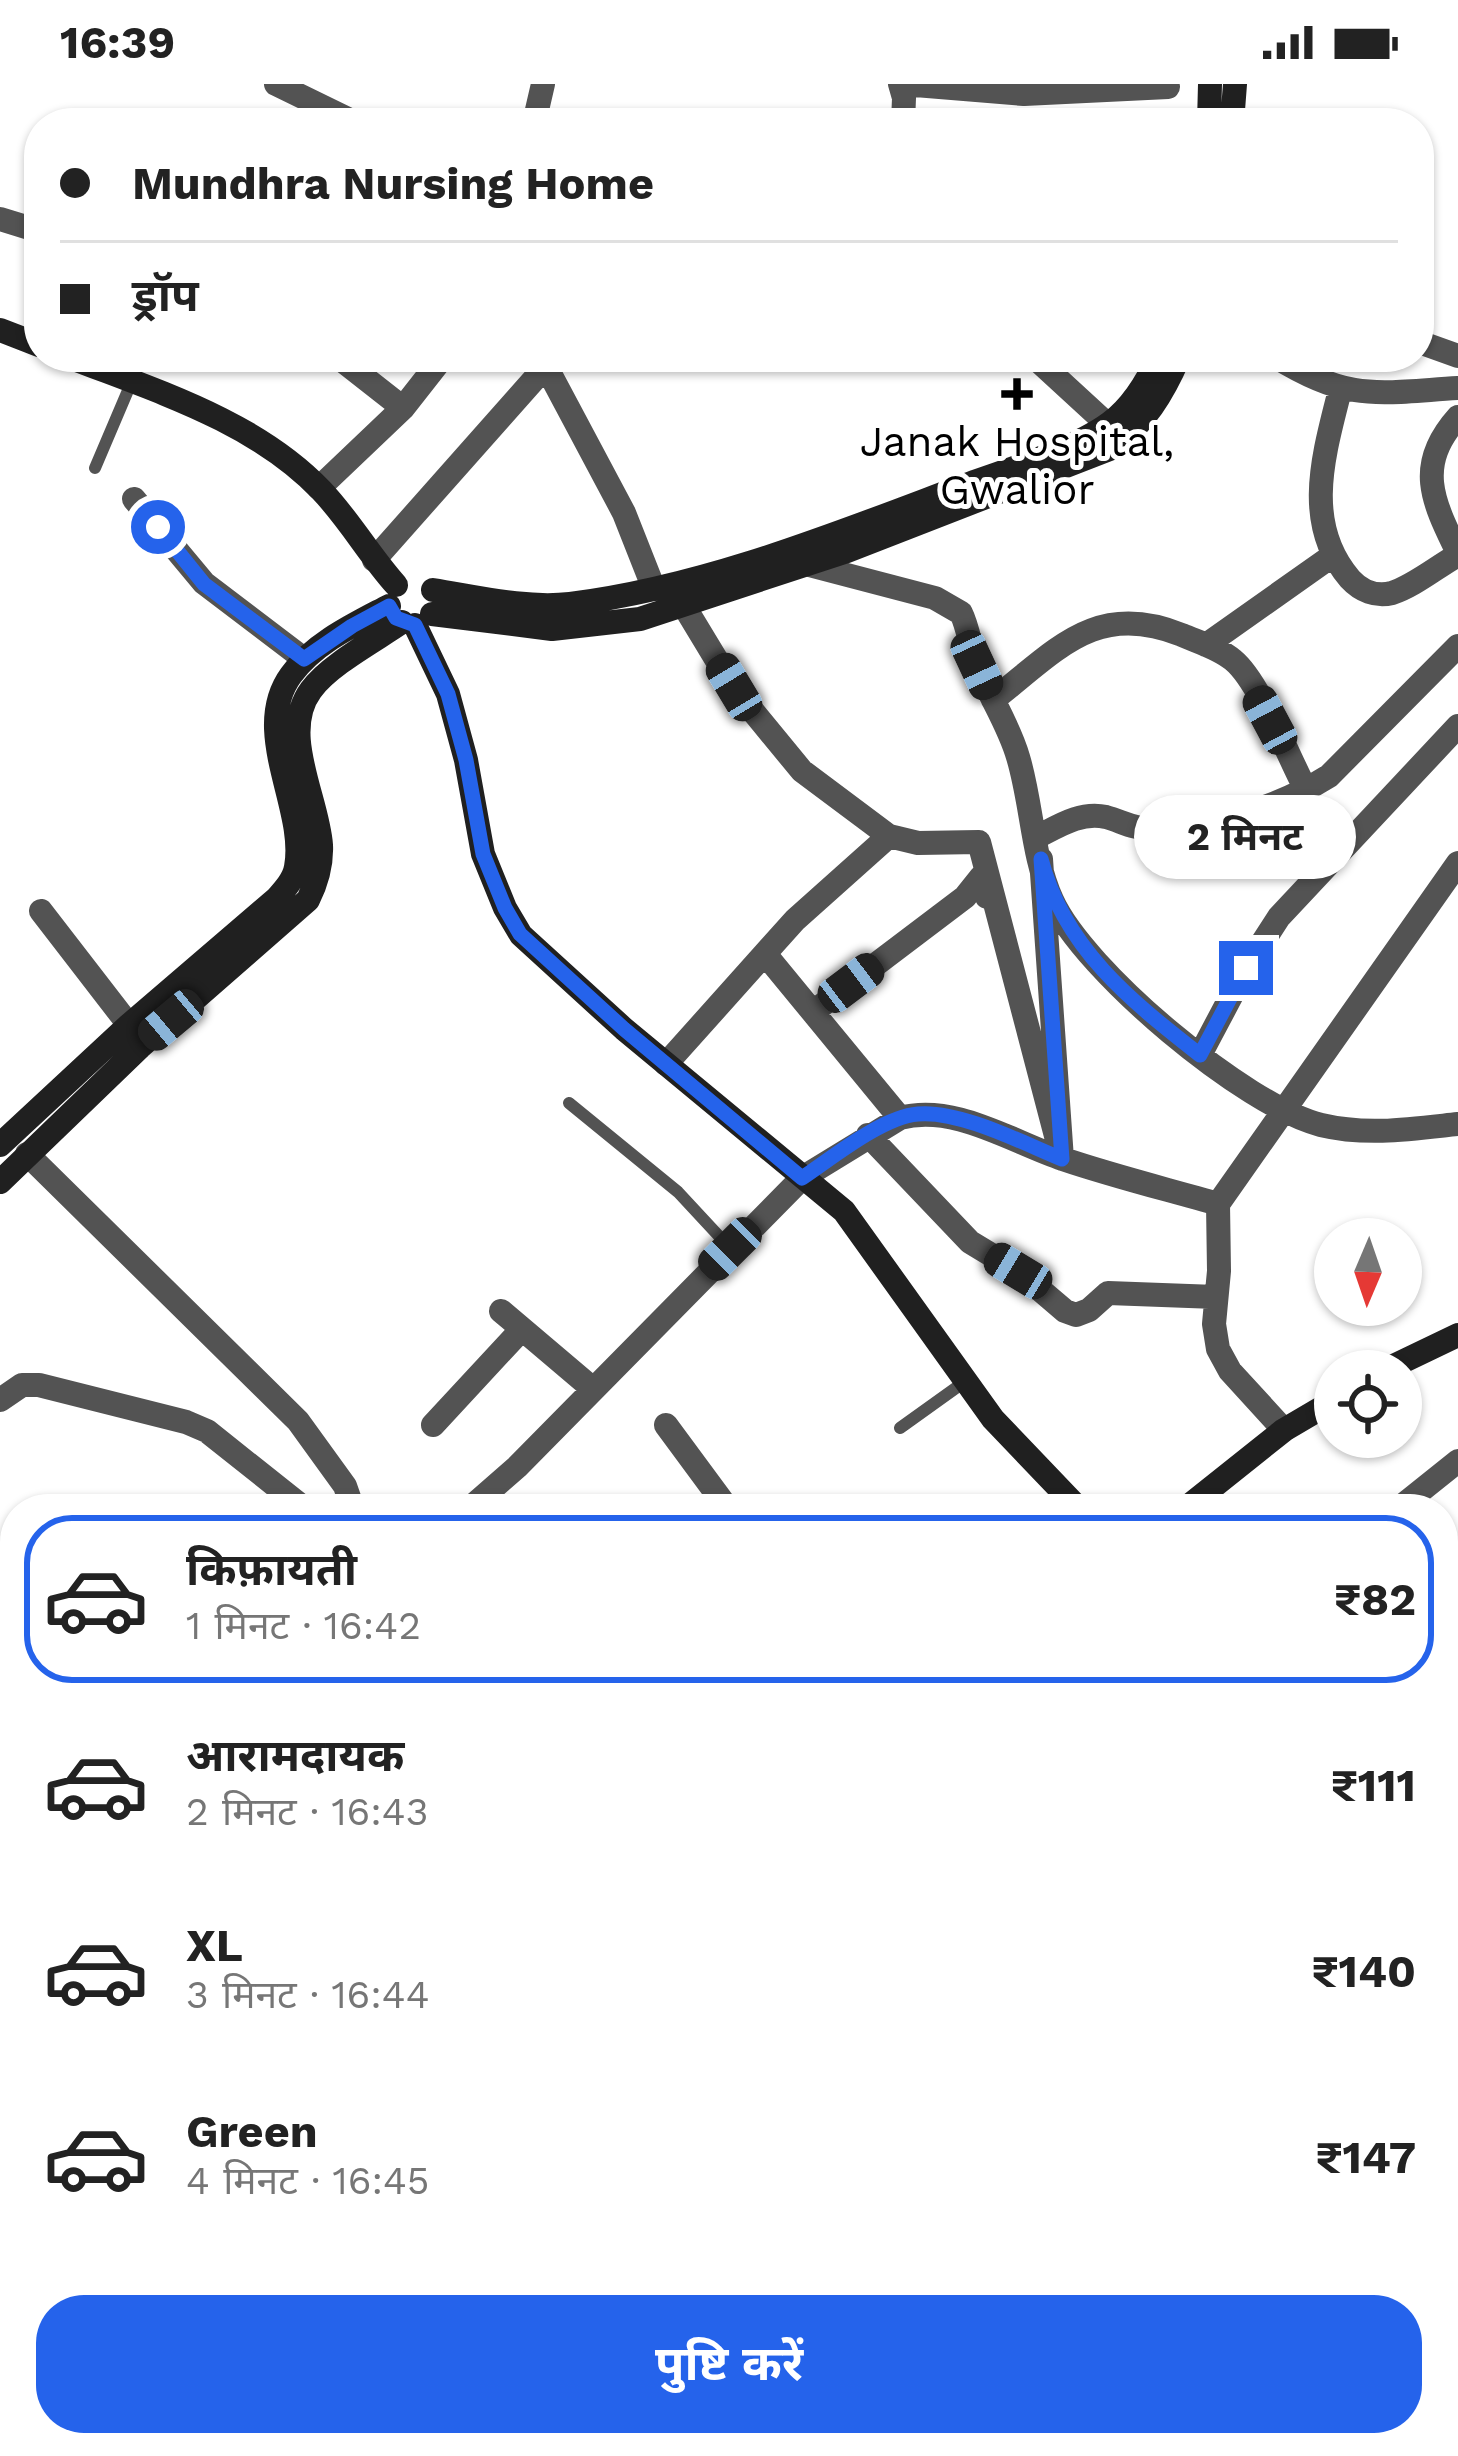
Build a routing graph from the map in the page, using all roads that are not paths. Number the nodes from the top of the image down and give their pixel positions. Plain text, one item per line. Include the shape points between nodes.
1 (276, 84) edge
2 (913, 84) edge
3 (1166, 86) edge
4 (1121, 87) edge
5 (1209, 88) edge
6 (325, 108) edge
7 (108, 372) edge
8 (357, 372) edge
9 (431, 372) edge
10 (534, 372) edge
11 (548, 372) edge
12 (1050, 372) edge
13 (1150, 372) edge
14 (1172, 372) edge
15 (1305, 372) edge
16 (132, 381) junction
17 (1458, 388) edge
18 (1340, 390) junction
19 (403, 408) junction
20 (1457, 420) edge
21 (1108, 425) junction
22 (95, 468) dead end
23 (319, 488) junction
24 (134, 499) dead end
25 (1458, 554) edge
26 (1332, 556) junction
27 (374, 560) junction
28 (809, 565) junction
29 (654, 590) junction
30 (684, 606) junction
31 (411, 607) junction
32 (1206, 645) junction
33 (1458, 646) edge
34 (304, 659) junction
35 (993, 700) junction
36 (1458, 726) edge
37 (1306, 790) junction
38 (889, 836) junction
39 (1038, 848) junction
40 (1455, 874) edge
41 (41, 911) dead end
42 (765, 954) junction
43 (813, 1012) junction
44 (128, 1025) junction
45 (1200, 1055) junction
46 (666, 1064) junction
47 (569, 1103) dead end
48 (1282, 1110) junction
49 (900, 1118) junction
50 (1458, 1124) edge
51 (868, 1135) junction
52 (0, 1145) edge
53 (27, 1154) junction
54 (1062, 1159) junction
55 (802, 1178) junction
56 (0, 1182) edge
57 (1218, 1204) junction
58 (730, 1249) junction
59 (1216, 1297) junction
60 (501, 1311) dead end
61 (522, 1329) junction
62 (1458, 1335) edge
63 (1422, 1352) edge
64 (968, 1379) junction
65 (592, 1389) junction
66 (0, 1400) edge
67 (1314, 1412) edge
68 (433, 1425) dead end
69 (666, 1425) dead end
70 (900, 1428) dead end
71 (1284, 1430) junction
72 (1458, 1461) edge
73 (286, 1494) edge
74 (348, 1494) edge
75 (484, 1494) edge
76 (717, 1494) edge
77 (1065, 1494) edge
78 (1204, 1494) edge
79 (1417, 1494) edge

1 - 6 street
2 - 4 street via 1024,94
3 - 4 street
3 - 5 street
7 - 16 main road
8 - 19 street
9 - 19 street
10 - 27 street
11 - 29 street via 624,513
12 - 21 street
13 - 21 main road
14 - 28 main road via 1136,429 1112,448
15 - 18 street
16 - 22 lane
16 - 23 main road via 232,424
17 - 18 street
18 - 26 street via 1320,491
19 - 23 street
20 - 25 street via 1432,462 1440,517
21 - 29 main road via 874,520
23 - 27 main road
24 - 34 street via 204,584
25 - 26 street via 1393,592 1370,593
26 - 32 street
27 - 31 main road
28 - 30 main road
28 - 35 street via 950,604 966,624
29 - 31 main road via 538,605
30 - 31 main road via 570,629
30 - 38 street via 734,687 802,771
31 - 34 main road via 352,626
31 - 46 main road via 448,694 483,854 505,908 556,970
31 - 53 main road via 304,702 302,757 322,849 308,899
32 - 35 street via 1124,620 1065,643
32 - 37 street via 1249,679
33 - 37 street
34 - 44 main road via 283,690 276,733 296,846 293,877
35 - 39 street via 1017,752
36 - 45 street via 1279,917
37 - 39 street via 1177,826 1078,817
38 - 42 street
38 - 54 street via 979,842
39 - 45 street via 1051,898 1076,939 1144,1011
39 - 54 street
40 - 48 street
41 - 44 street
42 - 43 street
42 - 46 street
43 - 49 street
43 - 54 street via 981,877
44 - 52 main road
45 - 48 street
46 - 55 main road
47 - 58 lane via 678,1192
48 - 50 street via 1376,1132
48 - 57 street
49 - 51 street
49 - 54 street via 940,1115
51 - 55 street
51 - 59 street via 970,1242 1065,1311 1089,1310 1108,1293
53 - 56 main road
53 - 74 street via 298,1421
54 - 57 street
55 - 58 street
55 - 64 main road via 857,1228
57 - 59 street
58 - 65 street
59 - 71 street via 1218,1349
60 - 61 street
61 - 65 street
61 - 68 street
62 - 63 main road
64 - 70 lane
64 - 77 main road via 993,1419
65 - 75 street
66 - 73 street via 39,1384 186,1422
67 - 71 main road
69 - 76 street
71 - 78 main road
72 - 79 street

